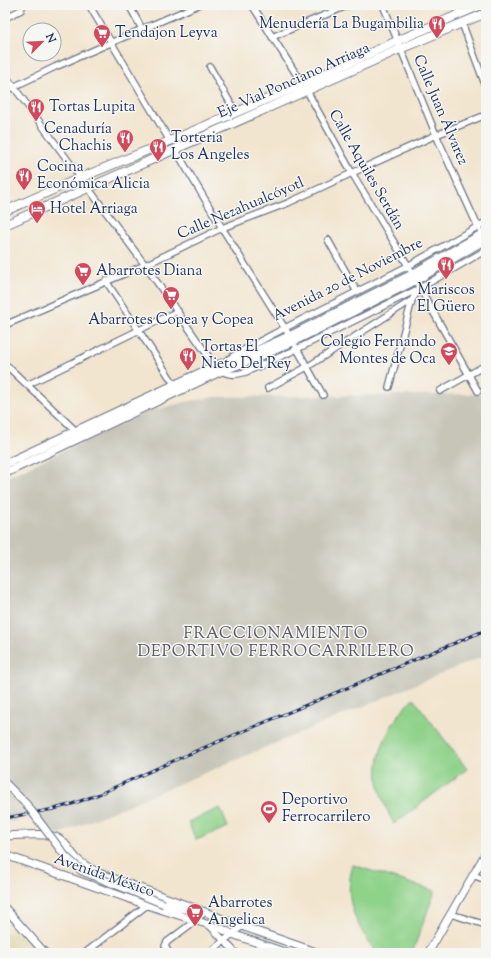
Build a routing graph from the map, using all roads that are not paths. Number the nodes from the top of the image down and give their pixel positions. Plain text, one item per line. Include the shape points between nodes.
1 (89, 5) edge
2 (129, 5) edge
3 (198, 5) edge
4 (252, 5) edge
5 (349, 5) edge
6 (383, 5) edge
7 (456, 5) edge
8 (481, 5) edge
9 (21, 7) edge
10 (486, 13) edge
11 (460, 14) junction
12 (5, 18) edge
13 (462, 23) junction
14 (142, 29) junction
15 (272, 37) junction
16 (111, 42) junction
17 (399, 45) junction
18 (210, 67) dead end
19 (5, 74) edge
20 (14, 87) junction
21 (304, 87) junction
22 (486, 87) edge
23 (5, 91) edge
24 (236, 112) junction
25 (486, 115) edge
26 (436, 135) junction
27 (170, 141) junction
28 (175, 149) junction
29 (352, 172) junction
30 (80, 178) junction
31 (87, 188) junction
32 (5, 211) edge
33 (486, 222) edge
34 (5, 225) edge
35 (222, 228) junction
36 (483, 236) edge
37 (328, 240) dead end
38 (486, 250) edge
39 (144, 265) junction
40 (412, 273) junction
41 (106, 281) junction
42 (420, 288) junction
43 (357, 292) junction
44 (412, 300) junction
45 (178, 311) junction
46 (5, 325) edge
47 (284, 328) junction
48 (139, 330) junction
49 (294, 342) junction
50 (224, 363) junction
51 (5, 364) edge
52 (486, 365) edge
53 (307, 367) junction
54 (218, 368) junction
55 (469, 375) junction
56 (27, 385) junction
57 (390, 387) dead end
58 (177, 388) junction
59 (268, 388) dead end
60 (440, 391) dead end
61 (478, 391) dead end
62 (323, 395) dead end
63 (79, 434) junction
64 (5, 464) edge
65 (5, 473) edge
66 (5, 783) edge
67 (5, 836) edge
68 (486, 853) edge
69 (5, 855) edge
70 (473, 875) junction
71 (486, 880) edge
72 (147, 905) junction
73 (5, 908) edge
74 (178, 908) junction
75 (205, 912) junction
76 (451, 914) junction
77 (195, 921) junction
78 (209, 925) junction
79 (486, 925) edge
80 (242, 926) junction
81 (232, 934) junction
82 (224, 941) junction
83 (297, 949) edge
84 (44, 953) edge
85 (86, 953) edge
86 (169, 953) edge
87 (208, 953) edge
88 (236, 953) edge
89 (287, 953) edge
90 (319, 953) edge
91 (428, 953) edge

1 - 16 street
2 - 14 street
3 - 14 street
4 - 15 street, Calle Aquiles Serdán
5 - 15 street
6 - 17 street, Calle Juan Álvarez
7 - 11 street
8 - 11 main road, Eje Vial Ponciano Arriaga
9 - 12 street
10 - 13 main road, Eje Vial Ponciano Arriaga
11 - 17 main road, Eje Vial Ponciano Arriaga
13 - 17 main road, Eje Vial Ponciano Arriaga
13 - 22 street
14 - 16 street
15 - 21 street, Calle Aquiles Serdán
16 - 20 street
16 - 27 street
17 - 21 main road, Eje Vial Ponciano Arriaga
17 - 26 street, Calle Juan Álvarez
18 - 24 street
19 - 20 street
20 - 23 street
20 - 30 street
21 - 24 main road, Eje Vial Ponciano Arriaga
21 - 28 main road, Eje Vial Ponciano Arriaga
21 - 29 street, Calle Aquiles Serdán
24 - 27 main road, Eje Vial Ponciano Arriaga
25 - 26 street, Calle Nezahualcóyotl
26 - 29 street, Calle Nezahualcóyotl
26 - 36 street, Calle Juan Álvarez
27 - 30 main road, Eje Vial Ponciano Arriaga
28 - 31 main road, Eje Vial Ponciano Arriaga
28 - 35 street
29 - 35 street, Calle Nezahualcóyotl via 288,203
29 - 40 street, Calle Aquiles Serdán
30 - 31 street
30 - 32 main road, Eje Vial Ponciano Arriaga
31 - 34 main road, Eje Vial Ponciano Arriaga
31 - 39 street
33 - 36 street, Avenida 20 de Noviembre
35 - 39 street, Calle Nezahualcóyotl
35 - 47 street
36 - 40 main road, Avenida 20 de Noviembre
36 - 40 street, Avenida 20 de Noviembre
37 - 43 street
38 - 42 street, Avenida 20 de Noviembre
39 - 41 street, Calle Nezahualcóyotl
39 - 45 street
40 - 42 street, Calle Aquiles Serdán
40 - 43 street, Avenida 20 de Noviembre
40 - 49 main road, Avenida 20 de Noviembre
41 - 46 street, Calle Nezahualcóyotl
41 - 48 street
42 - 44 street
42 - 49 street, Avenida 20 de Noviembre
42 - 55 street, Calle Aquiles Serdán
43 - 47 street, Avenida 20 de Noviembre
44 - 53 street
44 - 57 street
45 - 48 street
45 - 54 street
47 - 49 street
47 - 50 street, Avenida 20 de Noviembre
48 - 56 street
48 - 58 street
49 - 50 main road, Avenida 20 de Noviembre
49 - 53 street
49 - 54 main road, Avenida 20 de Noviembre
50 - 54 main road, Avenida 20 de Noviembre
51 - 56 street
52 - 55 street
53 - 59 street
53 - 62 street
54 - 58 main road, Avenida 20 de Noviembre
55 - 60 street
55 - 61 street, Calle Aquiles Serdán
56 - 63 street
58 - 63 main road, Avenida 20 de Noviembre
63 - 64 main road, Avenida 20 de Noviembre
63 - 65 main road, Avenida 20 de Noviembre
66 - 74 street, Avenida México, bridge via 27,806 66,857 82,871
67 - 75 street, Avenida México via 54,836 87,867
68 - 70 street
69 - 72 street, Avenida México
70 - 71 street
70 - 76 street
72 - 77 street, Avenida México
72 - 85 street
73 - 84 street
74 - 75 street, Avenida México
74 - 77 street, Avenida México
75 - 77 street
75 - 80 street, Avenida México
76 - 79 street
76 - 91 street
77 - 78 street, Avenida México
77 - 86 street via 167,942 165,946
78 - 81 street, Avenida México
78 - 82 street
80 - 81 street
80 - 83 street, Avenida México
81 - 82 street
81 - 89 street, Avenida México
82 - 87 street
82 - 88 street
83 - 90 street, Avenida México

